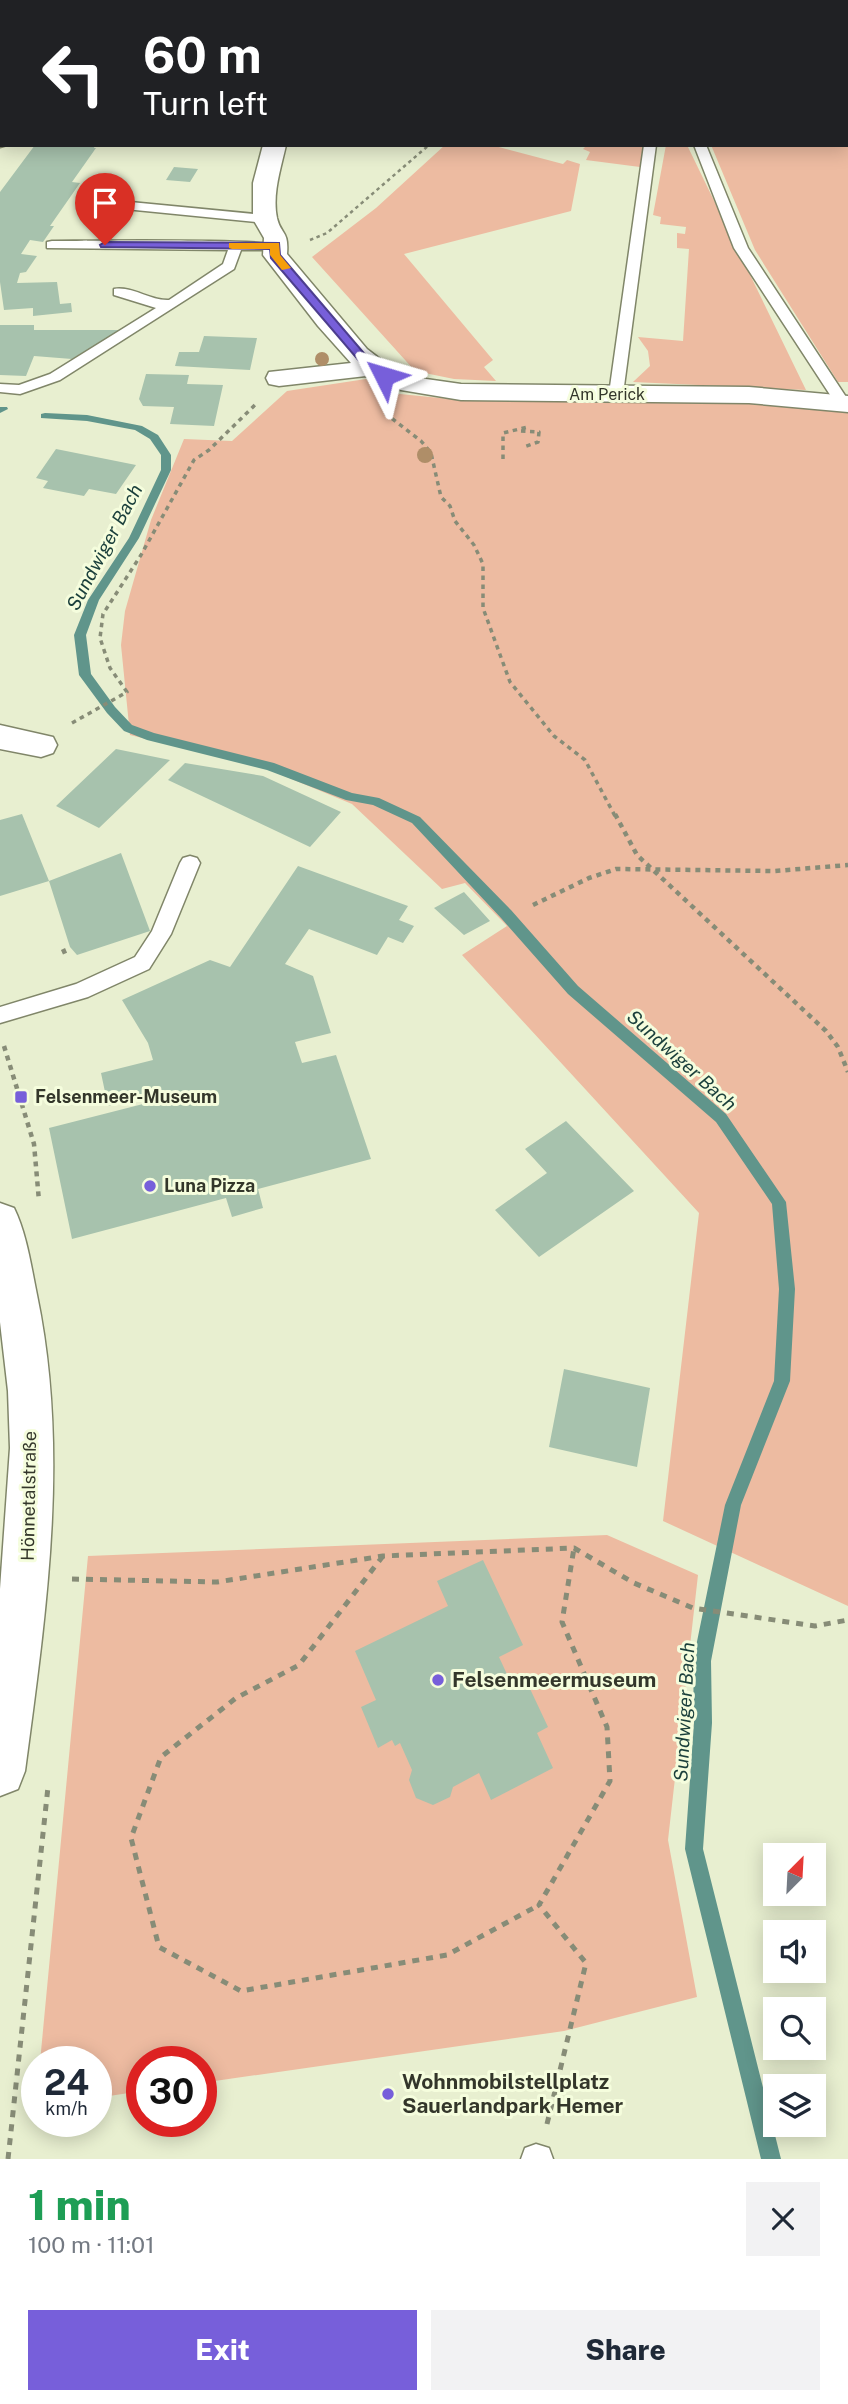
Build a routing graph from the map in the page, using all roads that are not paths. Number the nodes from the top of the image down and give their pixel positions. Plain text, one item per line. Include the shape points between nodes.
1 (274, 147) edge
2 (650, 147) edge
3 (701, 147) edge
4 (120, 205) dead end
5 (265, 219) junction
6 (52, 245) dead end
7 (236, 246) junction
8 (275, 250) junction
9 (120, 292) dead end
10 (173, 304) junction
11 (377, 372) junction
12 (279, 378) dead end
13 (0, 388) edge
14 (616, 394) junction
15 (846, 404) edge
16 (0, 737) edge
17 (41, 745) dead end
18 (190, 863) dead end
19 (0, 1015) edge
20 (0, 1221) edge
21 (0, 1771) edge

1 - 5 street via 265,183
2 - 14 lane
3 - 15 lane via 741,248
4 - 5 lane
5 - 8 street via 276,238
6 - 7 lane
7 - 8 lane
7 - 10 lane via 229,266
8 - 11 street
9 - 10 lane via 159,305
10 - 13 lane via 55,377 20,390
11 - 12 street
11 - 14 street, Am Perick via 461,391
14 - 15 street, Am Perick via 749,394
16 - 17 street
18 - 19 lane via 161,934 142,963 81,991
20 - 21 street, Hönnetalstraße via 24,1340 32,1445 27,1579

